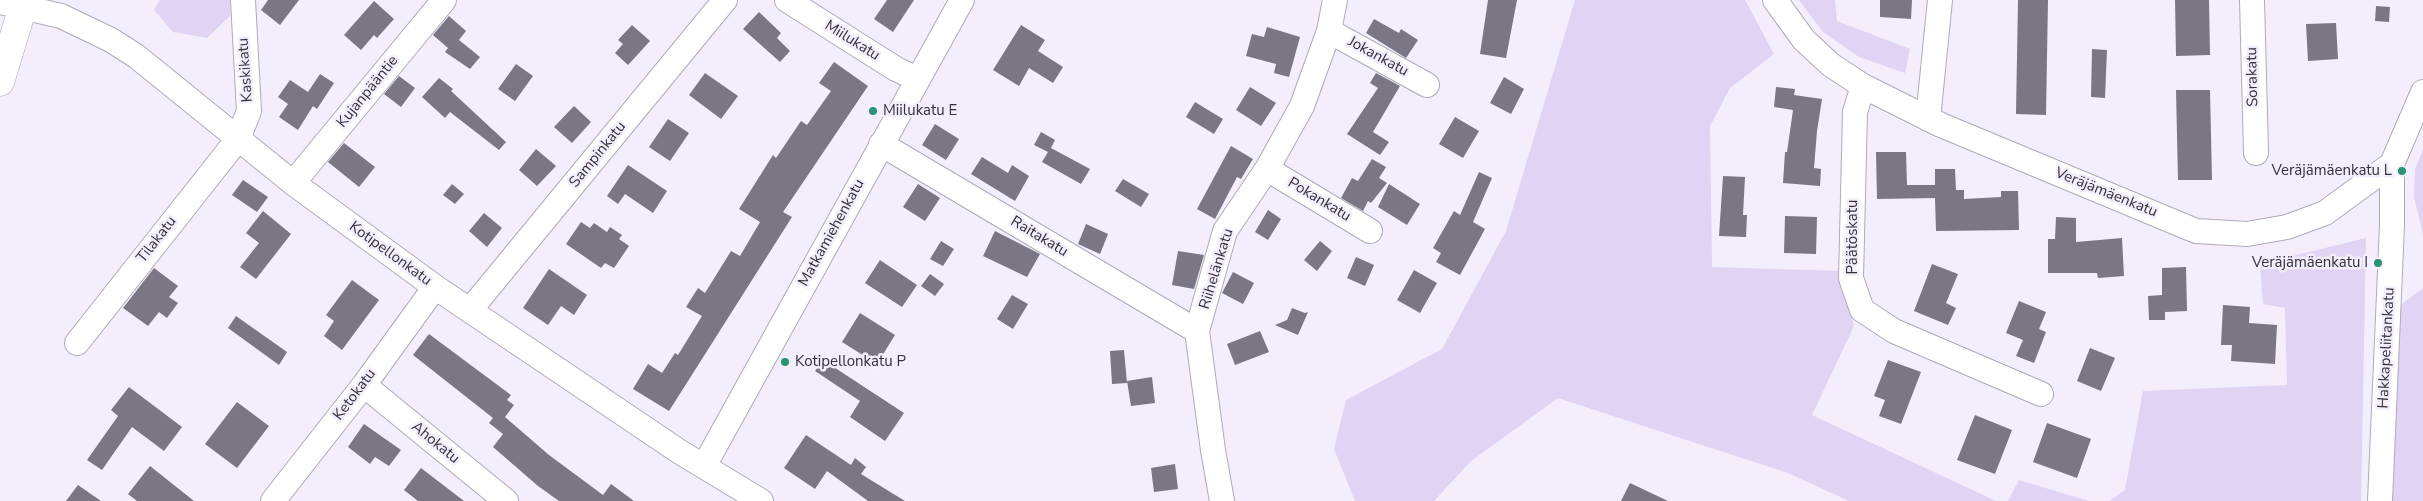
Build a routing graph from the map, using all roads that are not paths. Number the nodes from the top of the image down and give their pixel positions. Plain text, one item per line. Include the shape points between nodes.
1 (243, 0) edge
2 (444, 0) edge
3 (725, 0) edge
4 (787, 0) edge
5 (962, 0) edge
6 (1334, 0) edge
7 (1775, 0) edge
8 (1940, 0) edge
9 (2252, 0) edge
10 (16, 3) edge
11 (1329, 31) junction
12 (917, 80) junction
13 (0, 82) edge
14 (1427, 85) dead end
15 (1863, 86) junction
16 (2423, 92) edge
17 (1928, 119) junction
18 (238, 139) junction
19 (881, 144) junction
20 (2256, 153) dead end
21 (2392, 164) junction
22 (1267, 169) junction
23 (293, 183) junction
24 (1370, 231) dead end
25 (435, 288) junction
26 (470, 310) junction
27 (1197, 331) junction
28 (77, 343) dead end
29 (364, 385) junction
30 (2040, 394) dead end
31 (704, 466) junction
32 (273, 501) edge
33 (506, 501) edge
34 (761, 501) edge
35 (1222, 501) edge
36 (2380, 501) edge

1 - 18 street, Kaskikatu via 249,111
2 - 23 street, Kujanpääntie
3 - 26 street, Sampinkatu
4 - 12 street, Miilukatu
5 - 12 street, Matkamiehenkatu
6 - 11 street, Riihelänkatu
7 - 15 street, Veräjämäenkatu via 1804,40 1831,65
8 - 17 street
9 - 20 street, Sorakatu
10 - 13 main road
10 - 18 street, Kotipellonkatu via 61,16 111,40 136,56
11 - 14 street, Jokankatu
11 - 22 street, Riihelänkatu via 1302,106
12 - 19 street, Matkamiehenkatu
15 - 17 street, Veräjämäenkatu
15 - 30 street, Päätöskatu via 1855,112 1851,278 1862,310 1894,331
16 - 21 street
17 - 21 street, Veräjämäenkatu via 2196,231 2246,234 2287,228 2325,212
18 - 23 street, Kotipellonkatu
18 - 28 street, Tilakatu
19 - 27 street, Raitakatu
19 - 31 street, Matkamiehenkatu
21 - 36 street, Hakkapeliitankatu
22 - 24 street, Pokankatu
22 - 27 street, Riihelänkatu via 1225,232
23 - 25 street, Kotipellonkatu
25 - 26 street, Kotipellonkatu
25 - 29 street, Ketokatu
26 - 31 street, Kotipellonkatu
27 - 35 street, Riihelänkatu
29 - 32 street, Ketokatu
29 - 33 street, Ahokatu
31 - 34 street, Kotipellonkatu

